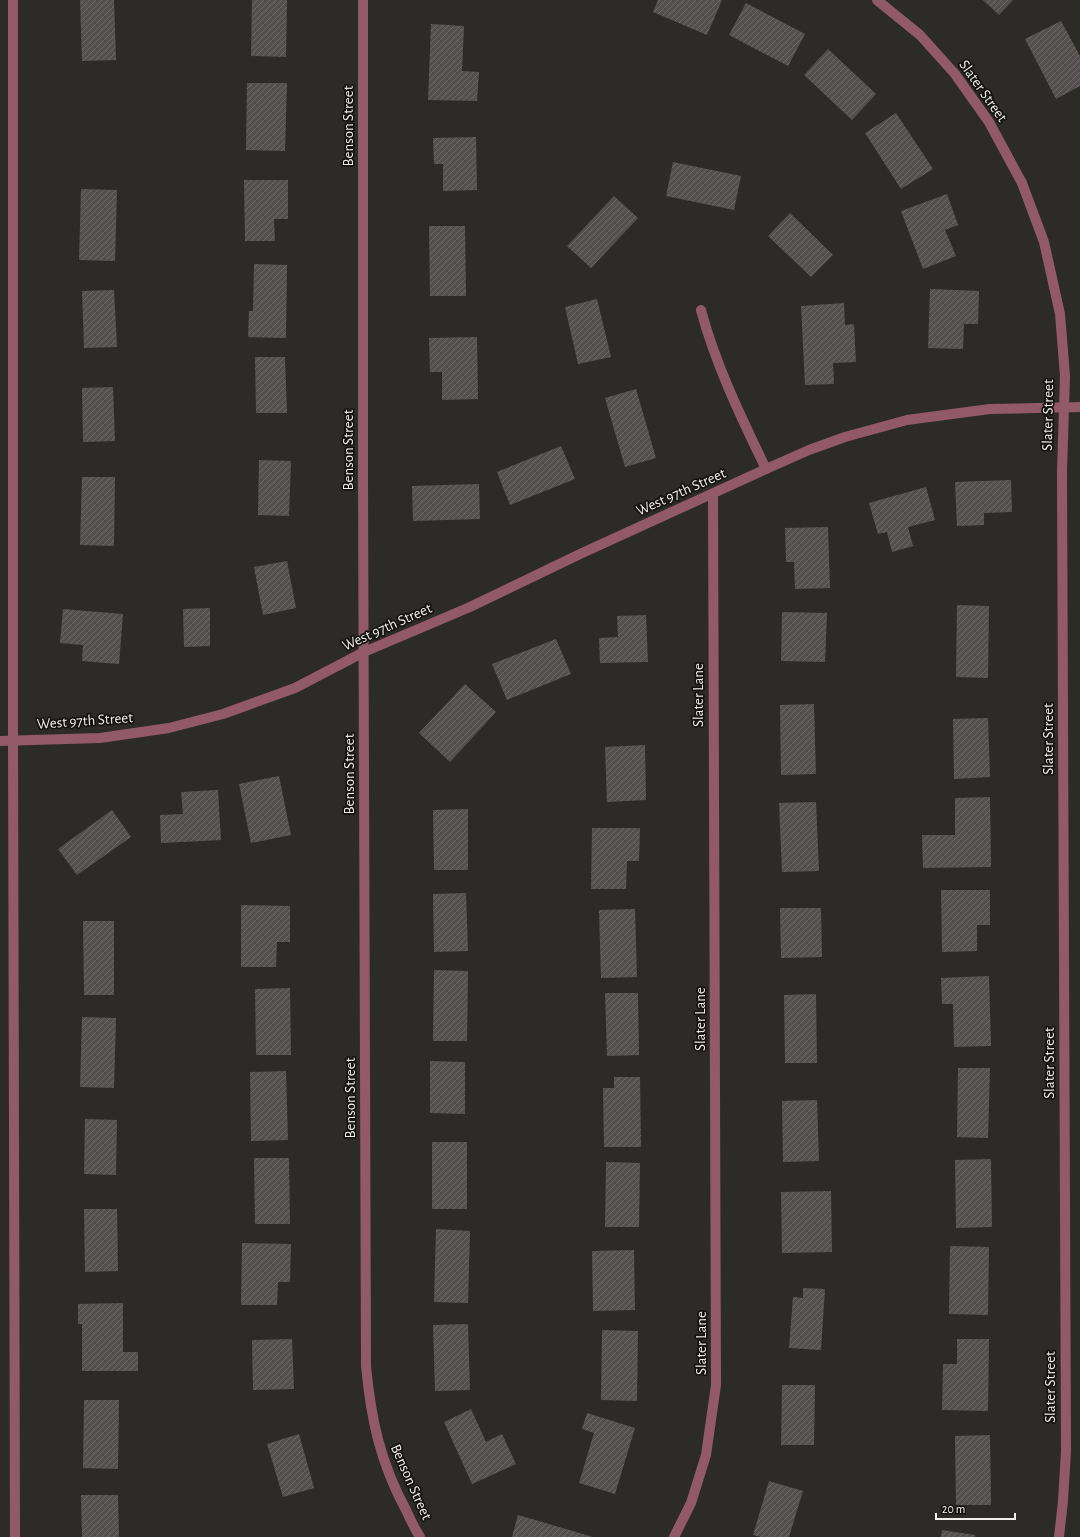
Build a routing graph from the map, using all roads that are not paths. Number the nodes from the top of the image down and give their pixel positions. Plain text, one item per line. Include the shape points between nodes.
1 (13, 0) edge
2 (363, 0) edge
3 (877, 0) edge
4 (701, 310) dead end
5 (1064, 407) junction
6 (1080, 407) edge
7 (766, 469) junction
8 (713, 494) junction
9 (364, 652) junction
10 (0, 741) edge
11 (13, 741) junction
12 (15, 1537) edge
13 (420, 1537) edge
14 (674, 1537) edge
15 (1059, 1537) edge

1 - 11 street
2 - 9 street, Benson Street
3 - 5 street, Slater Street via 920,36 955,74 989,122 1022,183 1044,242 1060,314
4 - 7 street via 727,386
5 - 6 street, West 97th Street
5 - 7 street, West 97th Street via 990,409 908,420 845,437
5 - 15 street, Slater Street via 1062,480 1066,1452
7 - 8 street, West 97th Street
8 - 9 street, West 97th Street via 470,607
8 - 14 street, Slater Lane via 716,1386 706,1455 691,1503
9 - 11 street, West 97th Street via 294,688 223,714 169,728 100,738
9 - 13 street, Benson Street via 366,1366 369,1399 378,1444 395,1491
10 - 11 street, West 97th Street
11 - 12 street

